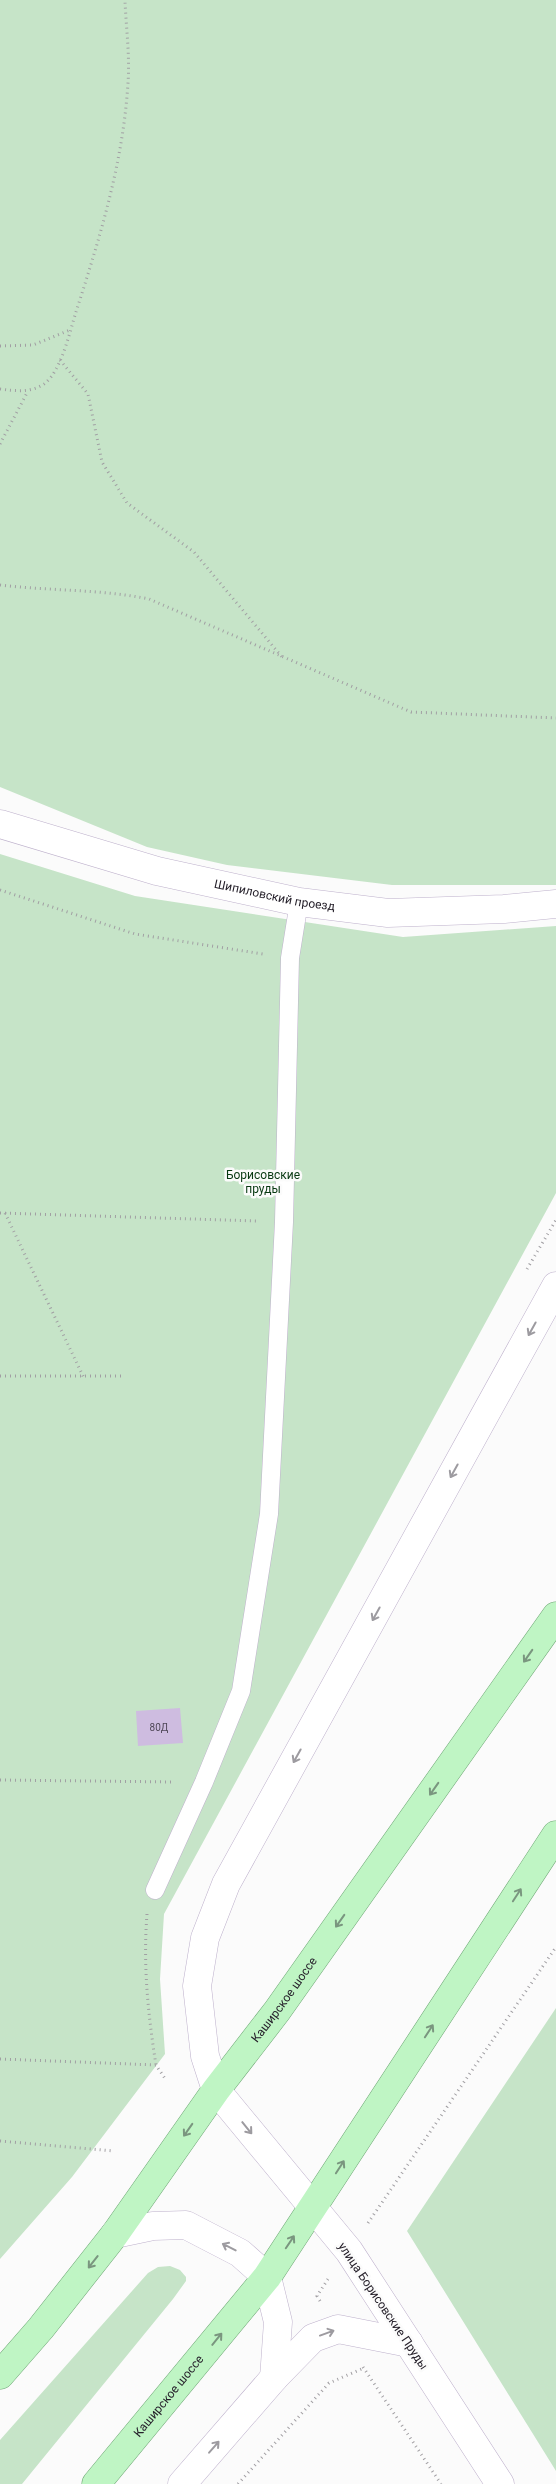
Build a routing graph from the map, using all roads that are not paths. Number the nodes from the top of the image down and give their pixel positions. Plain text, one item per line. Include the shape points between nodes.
1 (0, 824) edge
2 (299, 902) junction
3 (556, 904) edge
4 (556, 1286) edge
5 (556, 1616) edge
6 (556, 1835) edge
7 (156, 1890) road end
8 (216, 2090) junction
9 (314, 2208) junction
10 (115, 2234) junction
11 (267, 2277) junction
12 (409, 2344) junction
13 (0, 2375) edge
14 (274, 2378) junction
15 (96, 2484) edge
16 (182, 2484) edge
17 (500, 2484) edge

1 - 2 main road, Шипиловский проезд via 157,870
2 - 3 main road, Шипиловский проезд via 388,913 504,910
2 - 7 lane via 290,958 284,1222 269,1514 241,1691
4 -> 8 main road via 226,1884 205,1938 197,1986 205,2056
5 -> 8 main road, Каширское шоссе via 277,2011
9 -> 6 main road, Каширское шоссе
8 -> 9 main road, улица Борисовские Пруды
8 -> 10 main road, Каширское шоссе
11 -> 9 main road, Каширское шоссе
9 - 12 main road, улица Борисовские Пруды via 349,2251
11 -> 10 main road via 240,2253 186,2225 153,2226
10 -> 13 main road, Каширское шоссе
11 - 14 main road via 278,2322
15 -> 11 main road, Каширское шоссе
14 -> 12 main road via 313,2338 338,2328
12 - 17 main road, улица Борисовские Пруды
16 -> 14 main road

